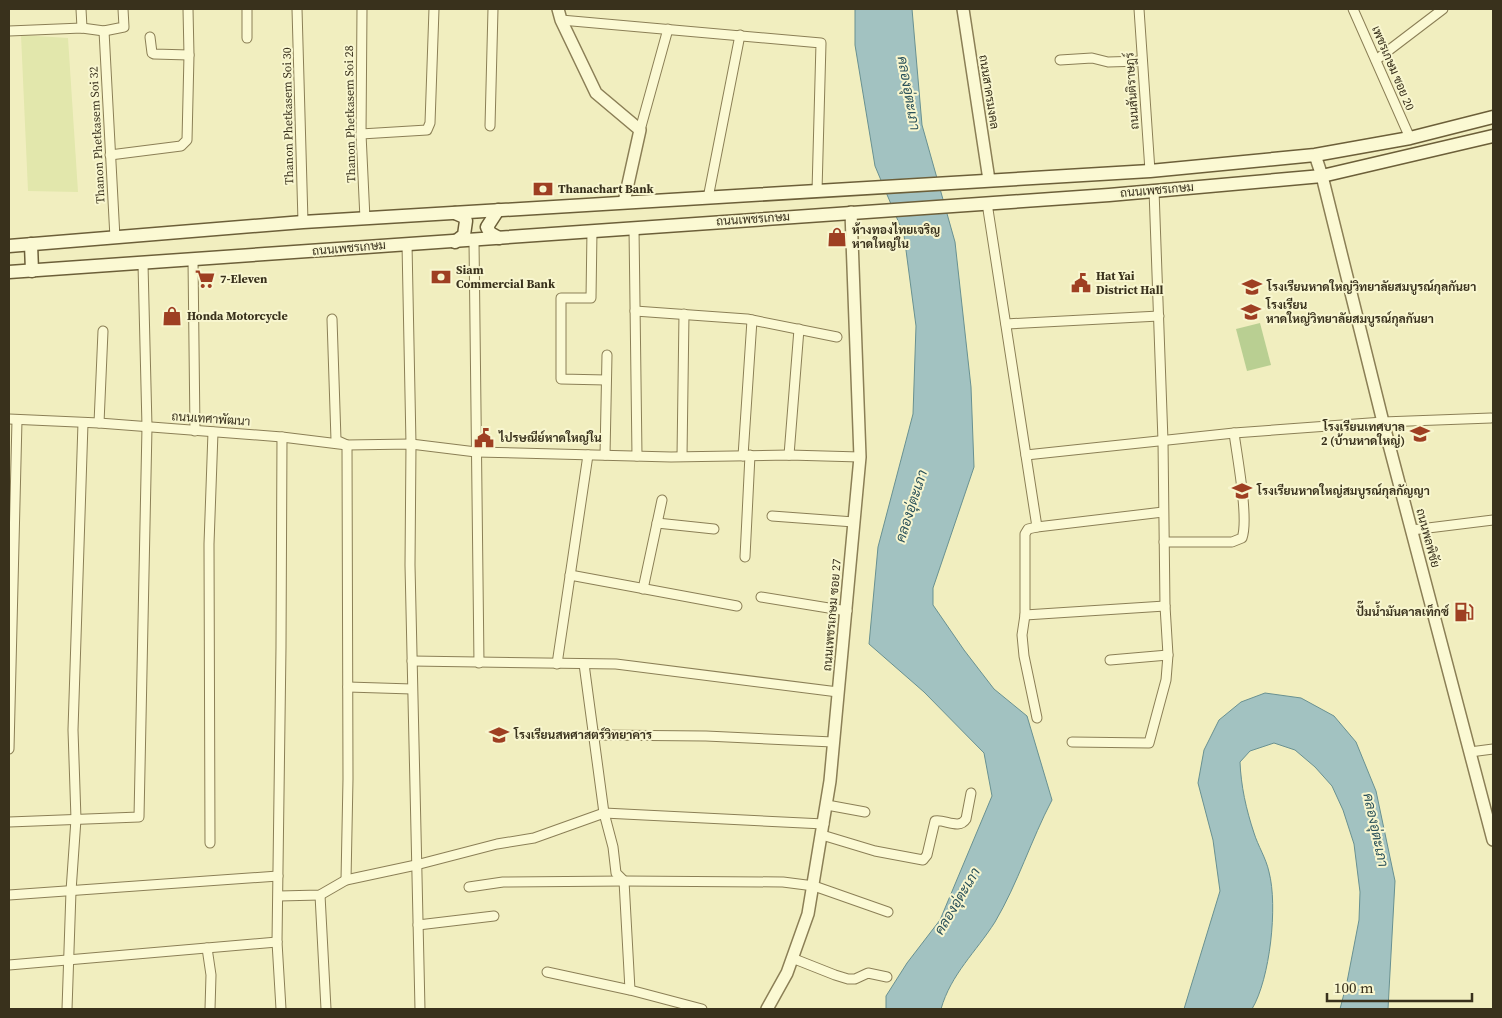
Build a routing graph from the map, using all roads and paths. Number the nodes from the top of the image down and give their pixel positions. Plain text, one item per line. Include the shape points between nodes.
1 (81, 9) edge
2 (123, 9) edge
3 (188, 9) edge
4 (247, 9) edge
5 (298, 9) edge
6 (362, 9) edge
7 (434, 9) edge
8 (493, 9) edge
9 (963, 9) edge
10 (1139, 9) edge
11 (1353, 9) edge
12 (1443, 9) edge
13 (559, 14) edge
14 (82, 28) junction
15 (668, 29) junction
16 (9, 31) edge
17 (104, 31) junction
18 (740, 35) junction
19 (150, 37) dead end
20 (247, 38) dead end
21 (189, 55) junction
22 (1060, 60) dead end
23 (1376, 60) junction
24 (1142, 62) junction
25 (1493, 117) edge
26 (490, 126) dead end
27 (640, 130) junction
28 (362, 134) junction
29 (1493, 136) edge
30 (1410, 138) junction
31 (110, 155) junction
32 (1315, 155) junction
33 (1150, 171) junction
34 (1322, 176) junction
35 (989, 180) junction
36 (1154, 190) junction
37 (817, 191) junction
38 (708, 198) junction
39 (624, 202) junction
40 (987, 203) junction
41 (498, 210) junction
42 (856, 212) junction
43 (455, 213) junction
44 (365, 219) junction
45 (302, 222) junction
46 (634, 228) junction
47 (592, 231) junction
48 (115, 238) junction
49 (499, 238) junction
50 (474, 241) junction
51 (455, 242) junction
52 (31, 244) junction
53 (407, 244) junction
54 (9, 246) edge
55 (193, 260) junction
56 (143, 264) junction
57 (32, 271) junction
58 (9, 272) edge
59 (635, 311) junction
60 (684, 314) junction
61 (1160, 316) junction
62 (332, 319) dead end
63 (752, 320) junction
64 (1006, 324) junction
65 (799, 329) junction
66 (103, 331) dead end
67 (837, 337) dead end
68 (606, 355) dead end
69 (606, 380) junction
70 (1492, 418) dead end
71 (13, 420) edge
72 (1383, 422) junction
73 (83, 423) junction
74 (99, 423) junction
75 (147, 427) junction
76 (195, 431) junction
77 (213, 432) junction
78 (1234, 433) junction
79 (282, 437) junction
80 (1163, 441) junction
81 (411, 444) junction
82 (347, 445) junction
83 (476, 452) junction
84 (588, 455) junction
85 (605, 455) junction
86 (747, 455) junction
87 (789, 455) junction
88 (1026, 455) junction
89 (637, 456) junction
90 (682, 456) junction
91 (860, 457) junction
92 (662, 500) dead end
93 (1163, 512) junction
94 (772, 516) dead end
95 (1493, 520) edge
96 (854, 522) junction
97 (657, 523) junction
98 (1037, 526) junction
99 (714, 529) dead end
100 (1412, 530) junction
101 (1164, 542) junction
102 (745, 557) dead end
103 (570, 575) junction
104 (644, 589) junction
105 (761, 597) dead end
106 (737, 606) dead end
107 (1165, 606) junction
108 (847, 611) junction
109 (1025, 615) junction
110 (1168, 655) junction
111 (1110, 660) dead end
112 (412, 661) junction
113 (479, 663) junction
114 (557, 664) junction
115 (584, 664) junction
116 (348, 687) junction
117 (412, 689) junction
118 (838, 692) junction
119 (1037, 718) dead end
120 (594, 736) junction
121 (833, 742) junction
122 (1072, 742) dead end
123 (9, 749) edge
124 (1493, 749) edge
125 (1470, 752) junction
126 (971, 793) dead end
127 (827, 805) junction
128 (866, 812) dead end
129 (604, 813) junction
130 (76, 819) junction
131 (9, 822) edge
132 (823, 830) junction
133 (1493, 840) edge
134 (210, 843) dead end
135 (416, 866) junction
136 (278, 876) junction
137 (346, 880) junction
138 (624, 881) junction
139 (814, 886) junction
140 (469, 887) dead end
141 (71, 891) junction
142 (9, 895) edge
143 (320, 895) junction
144 (279, 896) junction
145 (888, 912) dead end
146 (494, 916) dead end
147 (418, 925) junction
148 (277, 942) junction
149 (207, 948) junction
150 (792, 958) junction
151 (69, 959) junction
152 (9, 965) edge
153 (547, 972) dead end
154 (887, 977) dead end
155 (630, 990) junction
156 (67, 1009) edge
157 (210, 1009) edge
158 (281, 1009) edge
159 (326, 1009) edge
160 (420, 1009) edge
161 (702, 1009) edge
162 (767, 1009) edge

1 - 14 street
2 - 17 street via 124,27
3 - 21 street
4 - 20 street
5 - 45 street, Thanon Phetkasem Soi 30
6 - 28 street, Thanon Phetkasem Soi 28
7 - 28 street via 430,123 427,130
8 - 26 street
9 - 35 street, ถนนสาครมงคล
10 - 24 street, ถนนสันติราษฎร์
11 - 23 street, เพชรเกษม ซอย 20
12 - 23 street
13 - 15 street
13 - 27 street via 596,93
14 - 16 street
14 - 17 street
15 - 18 street
15 - 27 street
17 - 31 street, Thanon Phetkasem Soi 32
18 - 37 street via 821,43
18 - 38 street
19 - 21 street via 154,54
21 - 31 street via 188,136 185,144
22 - 24 street via 1092,58 1108,62
23 - 30 street, เพชรเกษม ซอย 20
24 - 33 street, ถนนสันติราษฎร์
25 - 30 main road, ถนนเพชรเกษม
27 - 39 street
28 - 44 street, Thanon Phetkasem Soi 28
29 - 34 main road, ถนนเพชรเกษม
30 - 32 main road, ถนนเพชรเกษม
31 - 48 street, Thanon Phetkasem Soi 32
32 - 33 main road, ถนนเพชรเกษม
32 - 34 street, ถนนพลพิชัย
33 - 35 main road, ถนนเพชรเกษม
34 - 36 main road, ถนนเพชรเกษม
34 - 72 street, ถนนพลพิชัย
35 - 37 main road, ถนนเพชรเกษม
36 - 40 main road, ถนนเพชรเกษม
36 - 61 street
37 - 38 main road, ถนนเพชรเกษม
38 - 39 main road, ถนนเพชรเกษม
39 - 41 main road, ถนนเพชรเกษม
40 - 42 main road, ถนนเพชรเกษม
40 - 64 street
41 - 43 main road, ถนนเพชรเกษม
41 - 49 main road via 487,227
42 - 46 main road, ถนนเพชรเกษม
42 - 91 street, ถนนเพชรเกษม ซอย 27
43 - 44 main road, ถนนเพชรเกษม
43 - 51 main road via 466,221 464,235
44 - 45 main road, ถนนเพชรเกษม
45 - 48 main road, ถนนเพชรเกษม
46 - 47 main road, ถนนเพชรเกษม
46 - 59 street
47 - 49 main road, ถนนเพชรเกษม
47 - 69 street via 591,298 560,298 560,380
48 - 52 main road, ถนนเพชรเกษม
49 - 50 main road, ถนนเพชรเกษม
50 - 51 main road, ถนนเพชรเกษม
50 - 83 street
51 - 53 main road, ถนนเพชรเกษม
52 - 54 main road, ถนนเพชรเกษม
52 - 57 main road
53 - 55 main road, ถนนเพชรเกษม
53 - 81 street
55 - 56 main road, ถนนเพชรเกษม
55 - 76 street
56 - 57 main road, ถนนเพชรเกษม
56 - 75 street
57 - 58 main road, ถนนเพชรเกษม
59 - 60 street
59 - 89 street
60 - 63 street
60 - 90 street
61 - 64 street
61 - 80 street
62 - 82 street via 336,440
63 - 65 street
63 - 86 street
64 - 88 street
65 - 67 street
65 - 87 street
66 - 74 street
68 - 69 street
69 - 85 street
70 - 72 street
71 - 73 street, ถนนเทศาพัฒนา
71 - 123 street
72 - 78 street
72 - 100 street, ถนนพลพิชัย
73 - 74 street, ถนนเทศาพัฒนา
73 - 130 street via 73,730
74 - 75 street, ถนนเทศาพัฒนา
75 - 76 street, ถนนเทศาพัฒนา
75 - 130 street via 139,817
76 - 77 street, ถนนเทศาพัฒนา
77 - 79 street, ถนนเทศาพัฒนา
77 - 134 street via 208,544
78 - 80 street
78 - 101 street via 1242,491 1245,532 1242,538 1232,542
79 - 82 street, ถนนเทศาพัฒนา
79 - 136 street
80 - 88 street
80 - 93 street
81 - 82 street, ถนนเทศาพัฒนา
81 - 83 street, ถนนเทศาพัฒนา
81 - 112 street
82 - 116 street
83 - 84 street, ถนนเทศาพัฒนา
83 - 113 street
84 - 85 street, ถนนเทศาพัฒนา
84 - 103 street
85 - 89 street, ถนนเทศาพัฒนา
86 - 87 street, ถนนเทศาพัฒนา
86 - 90 street, ถนนเทศาพัฒนา
86 - 102 street
87 - 91 street, ถนนเทศาพัฒนา
88 - 98 street
89 - 90 street, ถนนเทศาพัฒนา
91 - 96 street, ถนนเพชรเกษม ซอย 27
92 - 97 street
93 - 98 street
93 - 101 street
94 - 96 street
95 - 100 street
96 - 108 street, ถนนเพชรเกษม ซอย 27
97 - 99 street
97 - 104 street
98 - 109 street via 1025,534
100 - 125 street, ถนนพลพิชัย
101 - 107 street
103 - 104 street
103 - 114 street
104 - 106 street
105 - 108 street
107 - 109 street
107 - 110 street
108 - 118 street, ถนนเพชรเกษม ซอย 27
109 - 119 street via 1022,634 1024,656
110 - 111 street
110 - 122 street via 1166,680 1149,743
112 - 113 street
112 - 117 street
113 - 114 street
114 - 115 street
115 - 118 street via 616,664
115 - 120 street
116 - 117 street
116 - 137 street
117 - 135 street
118 - 121 street, ถนนเพชรเกษม ซอย 27
120 - 121 street via 706,736
120 - 129 street
121 - 127 street, ถนนเพชรเกษม ซอย 27
124 - 125 street
125 - 133 street, ถนนพลพิชัย
126 - 132 street via 964,823 935,821 923,860 875,850
127 - 128 street
127 - 132 street, ถนนเพชรเกษม ซอย 27
129 - 132 street
129 - 135 street via 534,838 497,844
129 - 138 street via 614,848 616,873
130 - 131 street
130 - 141 street
132 - 139 street, ถนนเพชรเกษม ซอย 27
135 - 137 street
135 - 147 street
136 - 141 street
136 - 144 street
137 - 143 street
138 - 139 street via 775,882
138 - 140 street via 503,882
138 - 155 street
139 - 145 street
139 - 150 street, ถนนเพชรเกษม ซอย 27
141 - 142 street
141 - 151 street
143 - 144 street
143 - 159 street
144 - 148 street
146 - 147 street
147 - 160 street
148 - 149 street
148 - 158 street
149 - 151 street
149 - 157 street via 211,975
150 - 154 street via 848,979 868,973
150 - 162 street, ถนนเพชรเกษม ซอย 27
151 - 152 street
151 - 156 street
153 - 155 street
155 - 161 street

